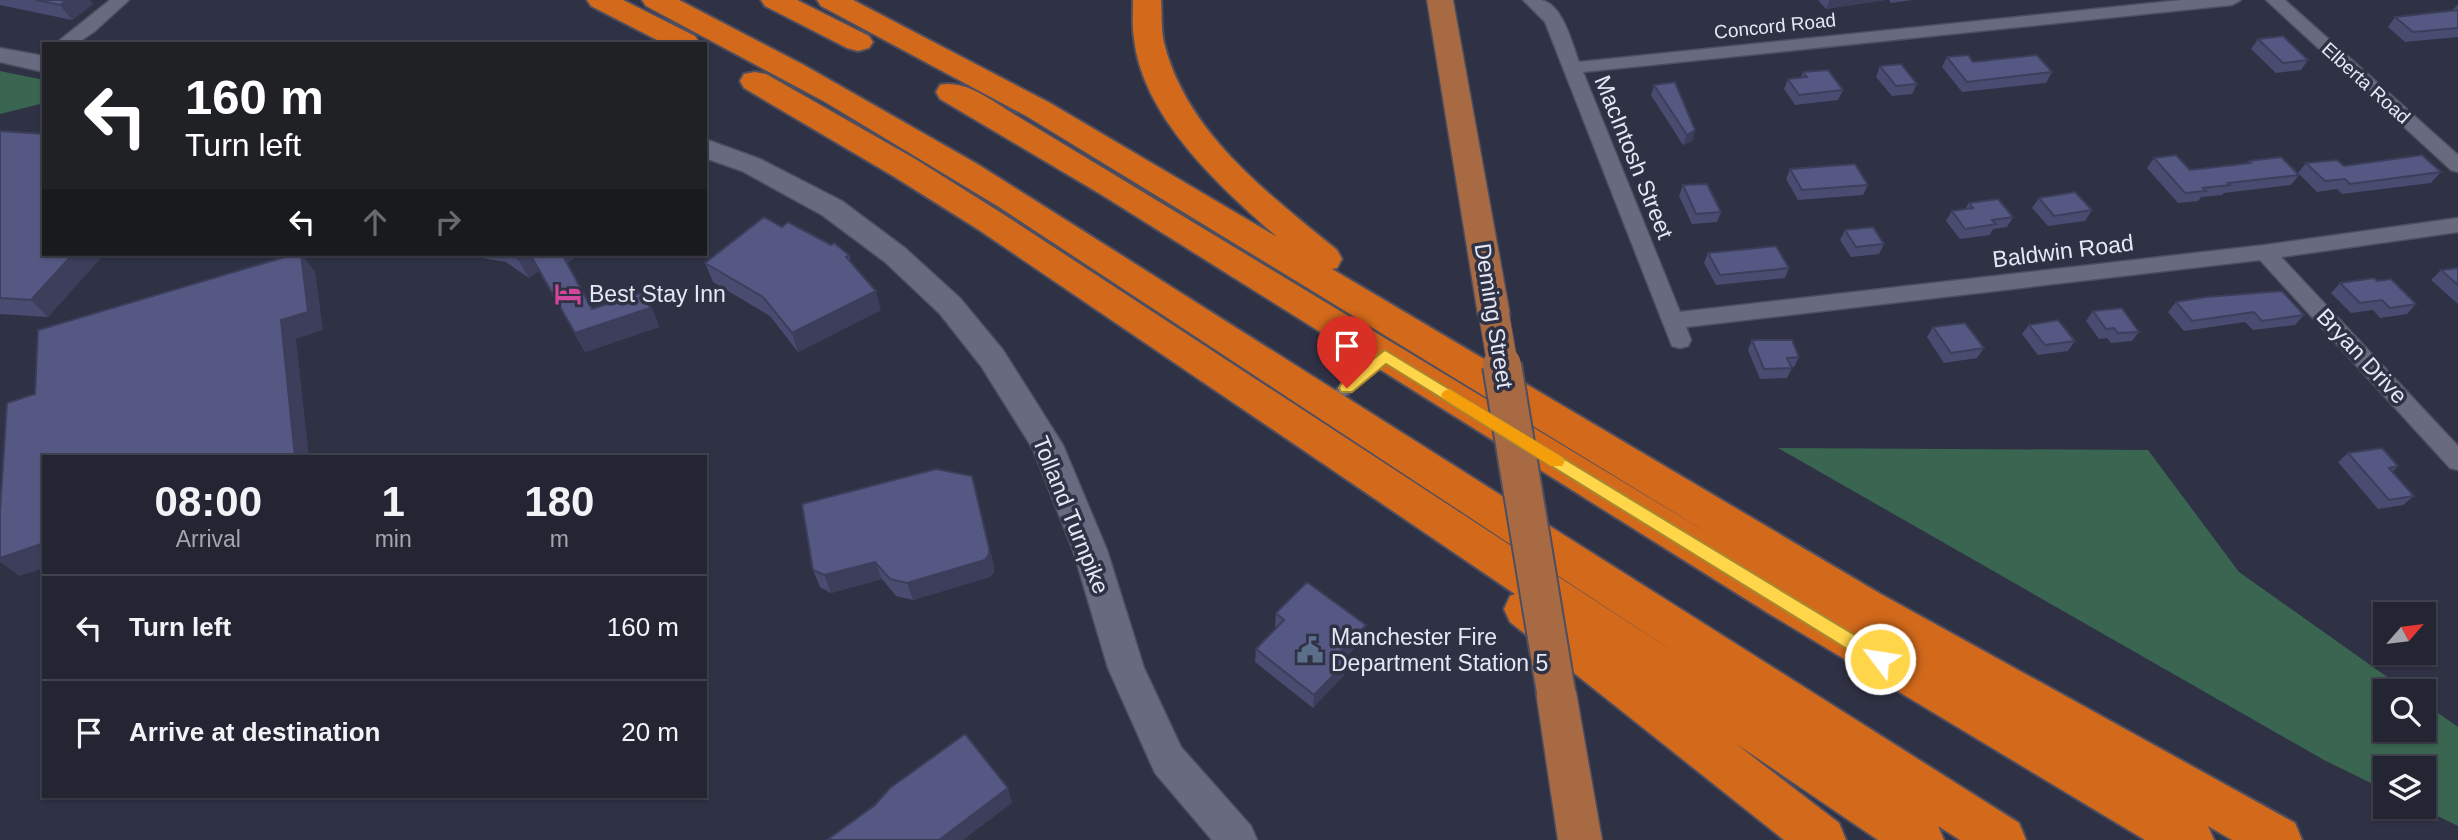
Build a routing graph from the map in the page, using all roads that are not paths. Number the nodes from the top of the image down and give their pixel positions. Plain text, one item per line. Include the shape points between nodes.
1 (120, 0) edge
2 (601, 0) edge
3 (656, 0) edge
4 (775, 0) edge
5 (831, 0) edge
6 (1147, 0) edge
7 (1440, 0) edge
8 (1532, 0) edge
9 (2232, 0) edge
10 (2275, 0) edge
11 (67, 42) edge
12 (683, 42) edge
13 (0, 55) edge
14 (707, 55) edge
15 (41, 61) edge
16 (1573, 68) junction
17 (707, 149) edge
18 (2458, 166) edge
19 (2458, 225) edge
20 (2265, 252) junction
21 (1676, 331) joint
22 (1403, 347) junction
23 (1328, 404) junction
24 (2458, 461) edge
25 (1396, 492) junction
26 (1237, 840) edge
27 (1580, 840) edge
28 (1822, 840) edge
29 (1920, 840) edge
30 (2002, 840) edge
31 (2190, 840) edge
32 (2278, 840) edge

1 - 11 street
2 - 12 highway
3 - 23 highway via 742,43 948,160
4 - 22 highway via 911,70
5 - 22 highway via 1039,110
6 - 22 highway via 1148,40 1156,69 1171,100 1202,143
7 - 27 main road, Deming Street, bridge
8 - 16 street, MacIntosh Street via 1550,16
9 - 16 street, Concord Road
10 - 18 street, Elberta Road
13 - 15 street
14 - 25 highway via 951,197
16 - 21 street, MacIntosh Street
17 - 26 street, Tolland Turnpike via 751,165 832,208 895,255 950,306 992,358 1048,445 1090,550 1126,668 1168,760
19 - 20 street, Baldwin Road
20 - 21 street, Baldwin Road
20 - 24 street, Bryan Drive
22 - 23 lane
22 - 31 highway via 1876,657
22 - 32 highway
23 - 30 highway
25 - 28 highway via 1537,620
25 - 29 highway

